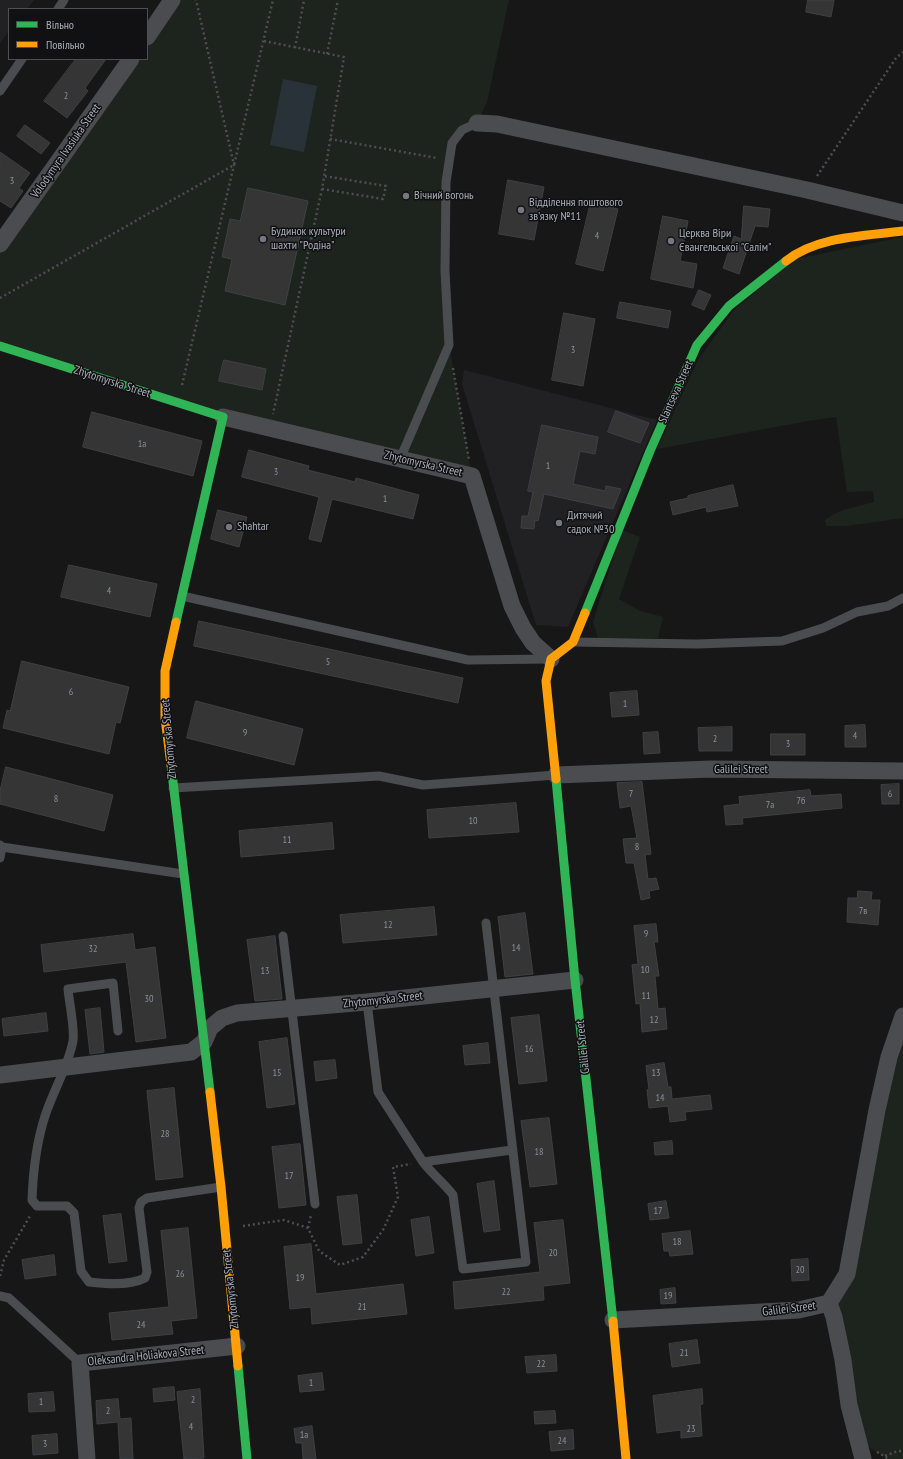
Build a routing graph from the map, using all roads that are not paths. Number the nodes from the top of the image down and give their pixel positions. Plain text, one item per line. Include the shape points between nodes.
1 (172, 0) edge
2 (148, 36) edge
3 (21, 60) edge
4 (130, 60) edge
5 (0, 91) edge
6 (477, 123) joint
7 (903, 213) edge
8 (903, 231) edge
9 (0, 244) edge
10 (0, 346) edge
11 (223, 417) junction
12 (400, 459) junction
13 (182, 596) junction
14 (903, 598) edge
15 (573, 642) junction
16 (551, 659) junction
17 (903, 771) edge
18 (556, 775) junction
19 (173, 788) junction
20 (1, 846) edge
21 (0, 858) edge
22 (184, 875) junction
23 (486, 923) dead end
24 (283, 936) dead end
25 (575, 980) junction
26 (494, 988) junction
27 (367, 1002) junction
28 (290, 1009) junction
29 (903, 1016) edge
30 (118, 1031) dead end
31 (204, 1042) junction
32 (64, 1068) junction
33 (0, 1075) edge
34 (512, 1150) junction
35 (423, 1162) junction
36 (221, 1187) junction
37 (315, 1204) dead end
38 (0, 1296) edge
39 (829, 1303) junction
40 (613, 1320) junction
41 (237, 1346) junction
42 (80, 1363) junction
43 (87, 1459) edge
44 (247, 1459) edge
45 (626, 1459) edge
46 (863, 1459) edge

1 - 2 street
3 - 5 lane
4 - 9 street, Volodymyra Ivasiuka Street
6 - 7 street via 497,124
6 - 12 lane via 462,130 452,143 446,182 445,271 449,344
8 - 15 street, Slantseva Street via 806,248 793,255 729,306 697,345 650,451
10 - 11 street, Zhytomyrska Street
11 - 12 street, Zhytomyrska Street
11 - 13 street, Zhytomyrska Street
12 - 16 street, Zhytomyrska Street via 472,476 512,606 522,628 533,643
13 - 16 lane via 468,660
13 - 19 street, Zhytomyrska Street via 165,671 165,718
14 - 15 lane via 888,606 857,612 823,628 782,641 697,644
15 - 16 street
16 - 18 street, Galilei Street via 546,682
17 - 18 street, Galilei Street via 711,769
18 - 19 lane via 423,785 379,776
18 - 25 street, Galilei Street
19 - 22 street, Zhytomyrska Street
20 - 21 lane
20 - 22 lane
22 - 31 street, Zhytomyrska Street
23 - 26 lane
24 - 28 lane
25 - 26 street, Zhytomyrska Street
25 - 40 street, Galilei Street
26 - 27 street, Zhytomyrska Street
26 - 34 lane
27 - 28 street, Zhytomyrska Street
27 - 35 lane via 378,1092
28 - 31 street, Zhytomyrska Street via 222,1018 210,1028
28 - 37 lane
29 - 39 street via 889,1057 877,1110 847,1274
30 - 32 lane via 113,983 68,988 73,1040
31 - 32 street, Zhytomyrska Street via 191,1052
31 - 36 street, Zhytomyrska Street
32 - 33 street, Zhytomyrska Street
32 - 36 lane via 45,1116 34,1159 32,1200 37,1206 67,1206 74,1213 82,1271 89,1282 137,1282 145,1278 147,1272 139,1208 141,1202 147,1198
34 - 35 lane
34 - 35 lane via 526,1262 463,1270 453,1195
36 - 41 street, Zhytomyrska Street
38 - 42 lane via 9,1298
39 - 40 street, Galilei Street via 799,1310
39 - 46 street, Galilei Street via 843,1360 849,1405
40 - 45 street, Galilei Street
41 - 42 street, Oleksandra Holiakova Street
41 - 44 street, Zhytomyrska Street
42 - 43 street, Oleksandra Holiakova Street

